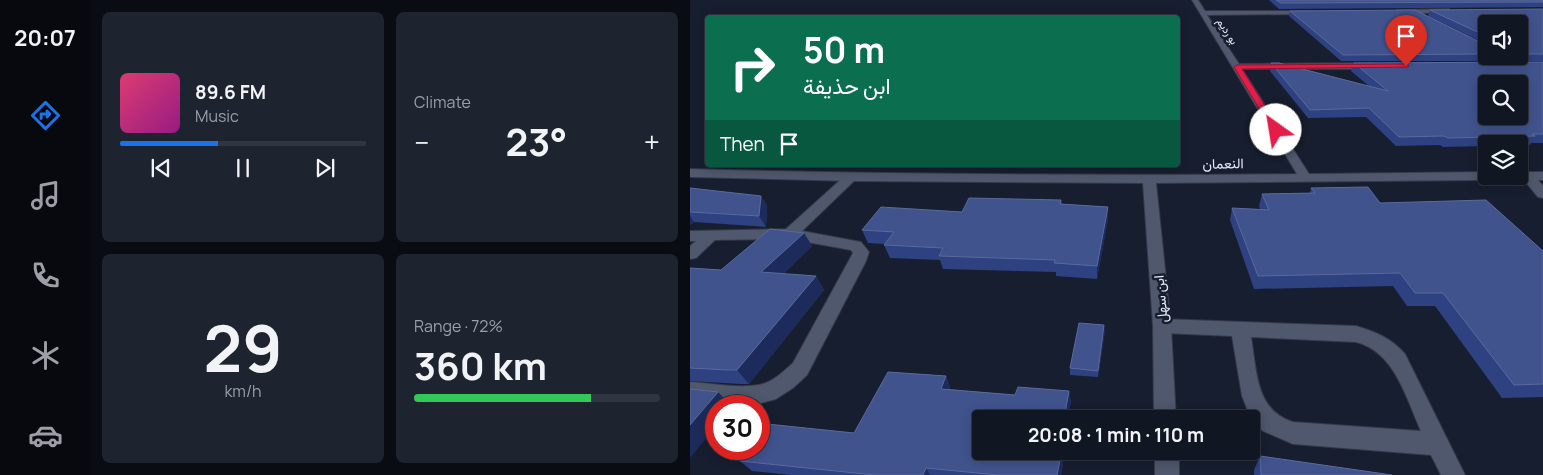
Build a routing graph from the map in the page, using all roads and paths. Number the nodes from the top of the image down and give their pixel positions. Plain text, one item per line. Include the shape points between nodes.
1 (1195, 0) edge
2 (1448, 4) edge
3 (1283, 6) edge
4 (1290, 12) junction
5 (1318, 12) edge
6 (1393, 12) edge
7 (1412, 12) junction
8 (1203, 13) junction
9 (1428, 20) edge
10 (1382, 66) edge
11 (1237, 67) junction
12 (690, 172) edge
13 (1478, 176) edge
14 (1528, 176) edge
15 (1543, 176) edge
16 (851, 177) junction
17 (1305, 177) junction
18 (1149, 179) junction
19 (1528, 180) edge
20 (1543, 194) edge
21 (790, 234) junction
22 (690, 236) edge
23 (712, 236) junction
24 (690, 254) edge
25 (1162, 326) junction
26 (1240, 330) junction
27 (690, 391) edge
28 (1165, 410) edge
29 (1438, 444) junction
30 (1166, 460) edge
31 (1167, 475) edge
32 (1453, 475) edge

1 - 8 street, بو رديم
2 - 7 street via 1456,9
3 - 4 street
4 - 5 street
4 - 8 street
6 - 7 street
7 - 9 street
8 - 11 street, بو رديم
10 - 11 street
11 - 17 street, بو رديم
12 - 16 street, النعمان
13 - 17 street, النعمان
14 - 15 street
16 - 18 street, النعمان
16 - 21 street
17 - 18 street, النعمان
18 - 25 street, ابن سهل
19 - 20 street
21 - 23 street
21 - 27 street via 856,246 861,252 800,368 787,382 768,392
22 - 23 street
23 - 24 street
25 - 26 street
25 - 28 street, ابن سهل
26 - 29 street via 1356,334 1388,347 1398,360
26 - 29 street via 1254,399 1261,414 1275,426 1294,433
29 - 32 street
30 - 31 street

